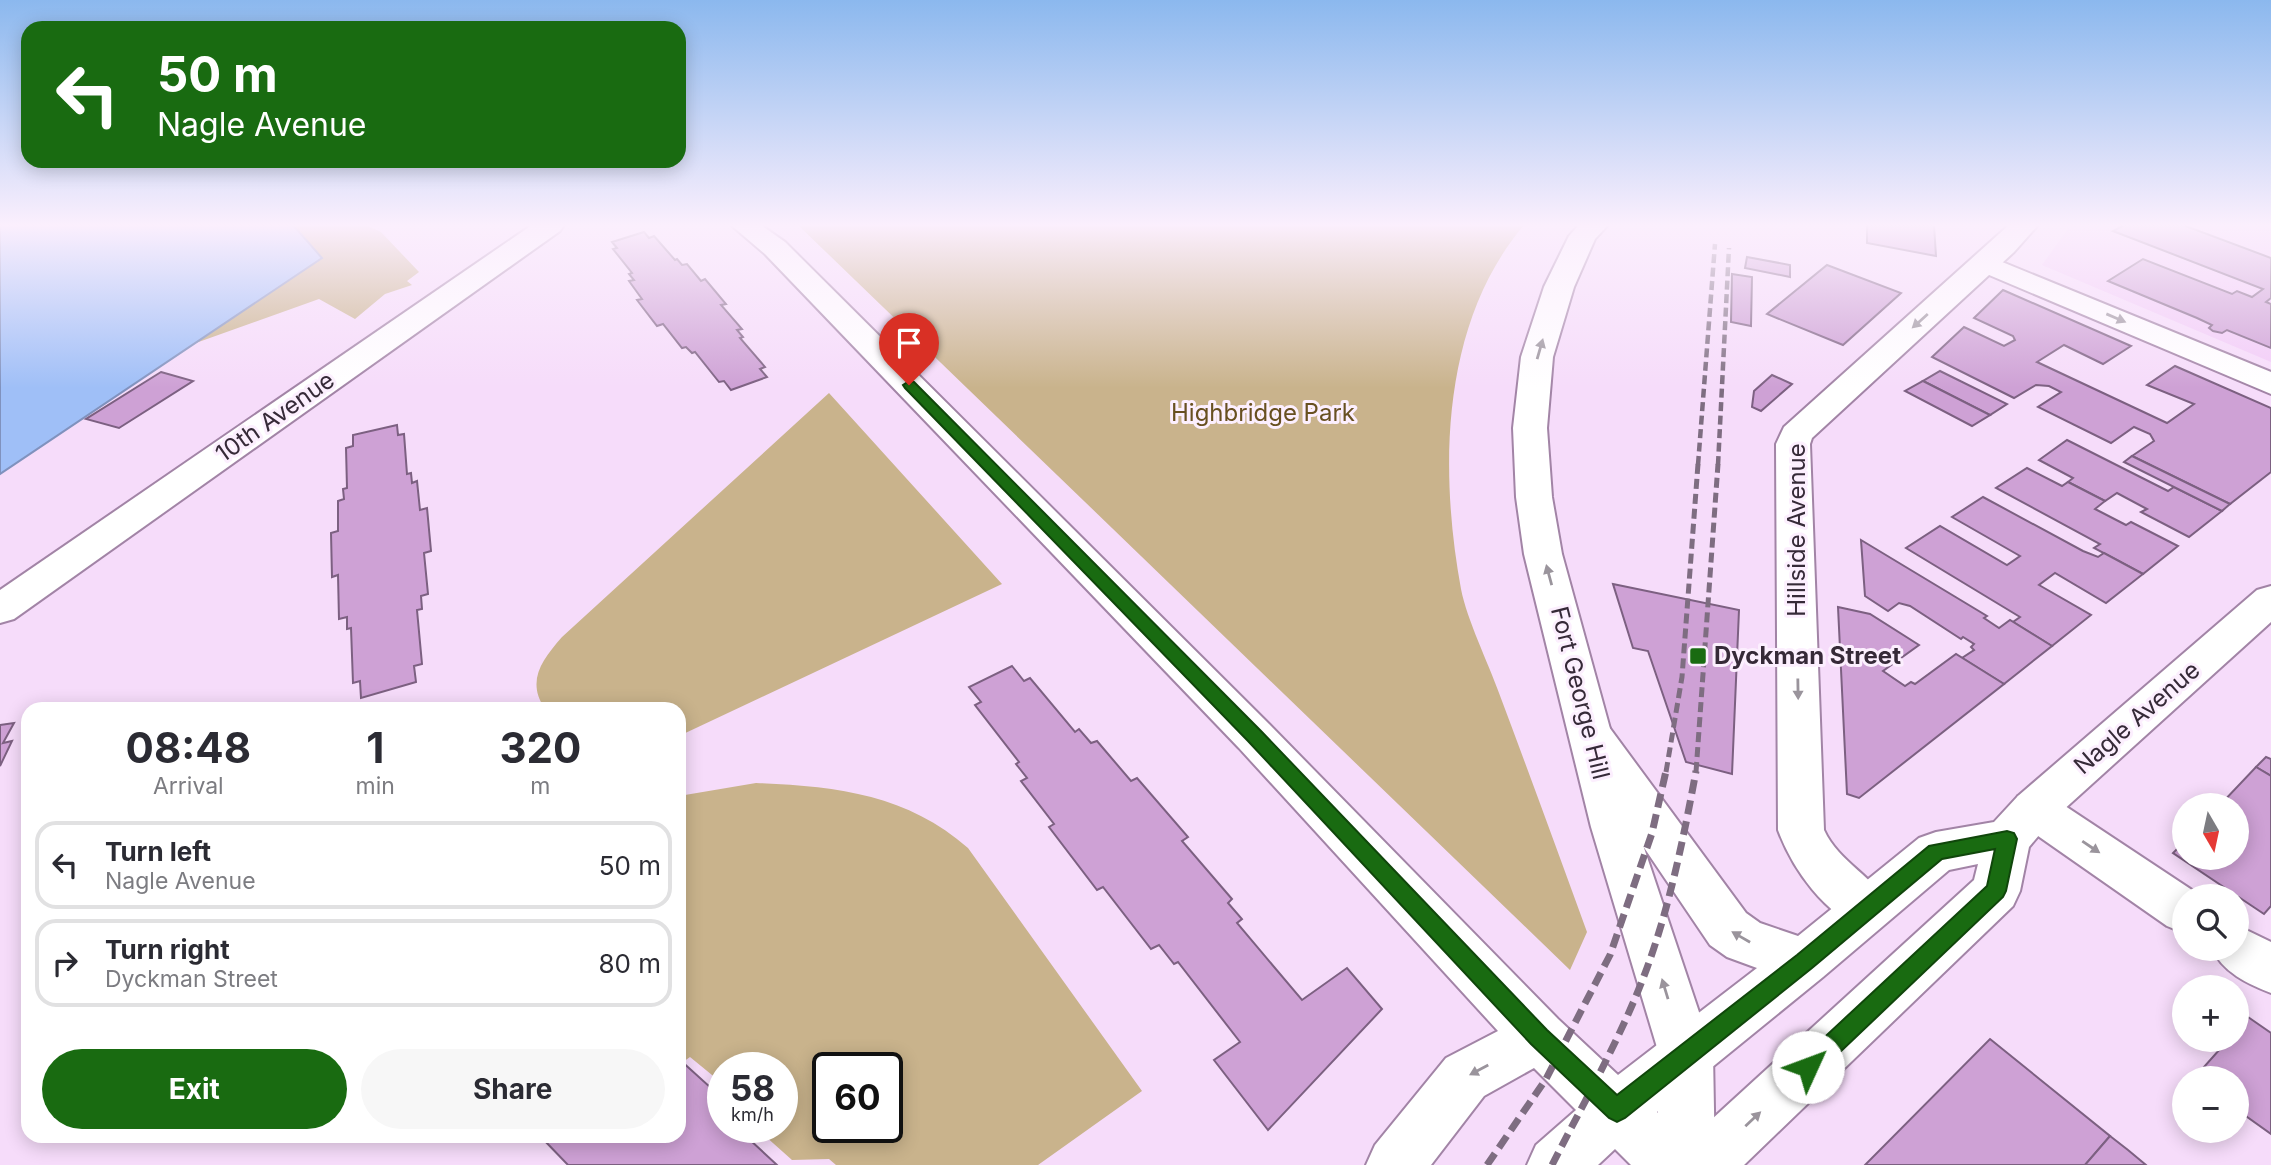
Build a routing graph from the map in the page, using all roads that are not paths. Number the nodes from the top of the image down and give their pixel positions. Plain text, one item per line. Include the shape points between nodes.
1 (472, 279) edge
2 (806, 279) edge
3 (1563, 279) edge
4 (1967, 279) edge
5 (2024, 279) edge
6 (2271, 384) edge
7 (2271, 600) edge
8 (0, 609) edge
9 (1591, 735) junction
10 (2021, 824) junction
11 (2172, 905) edge
12 (1867, 909) junction
13 (2249, 956) edge
14 (1805, 961) junction
15 (2271, 970) edge
16 (1539, 1037) junction
17 (1686, 1054) junction
18 (1617, 1110) junction
19 (1395, 1165) edge
20 (1556, 1165) edge
21 (1672, 1165) edge
22 (1686, 1165) edge
23 (1703, 1165) edge

1 - 8 main road, 10th Avenue
2 - 16 main road via 1225,706
9 -> 3 main road, Fort George Hill via 1543,554 1534,497 1530,428 1537,357
4 -> 12 main road, Hillside Avenue via 1796,434 1793,444 1801,830 1806,847 1820,864
5 -> 6 main road
7 - 10 main road, Nagle Avenue
14 -> 9 main road via 1745,941 1728,929
17 -> 9 main road, Fort George Hill via 1614,827
10 -> 11 main road
10 - 12 main road via 1936,852
23 -> 10 main road via 1996,891
12 - 14 main road
13 - 15 main road
14 - 17 main road
16 - 18 main road
16 -> 19 main road via 1465,1077
17 - 18 main road
17 - 22 main road, Fort George Hill
18 - 20 main road
18 - 21 main road

